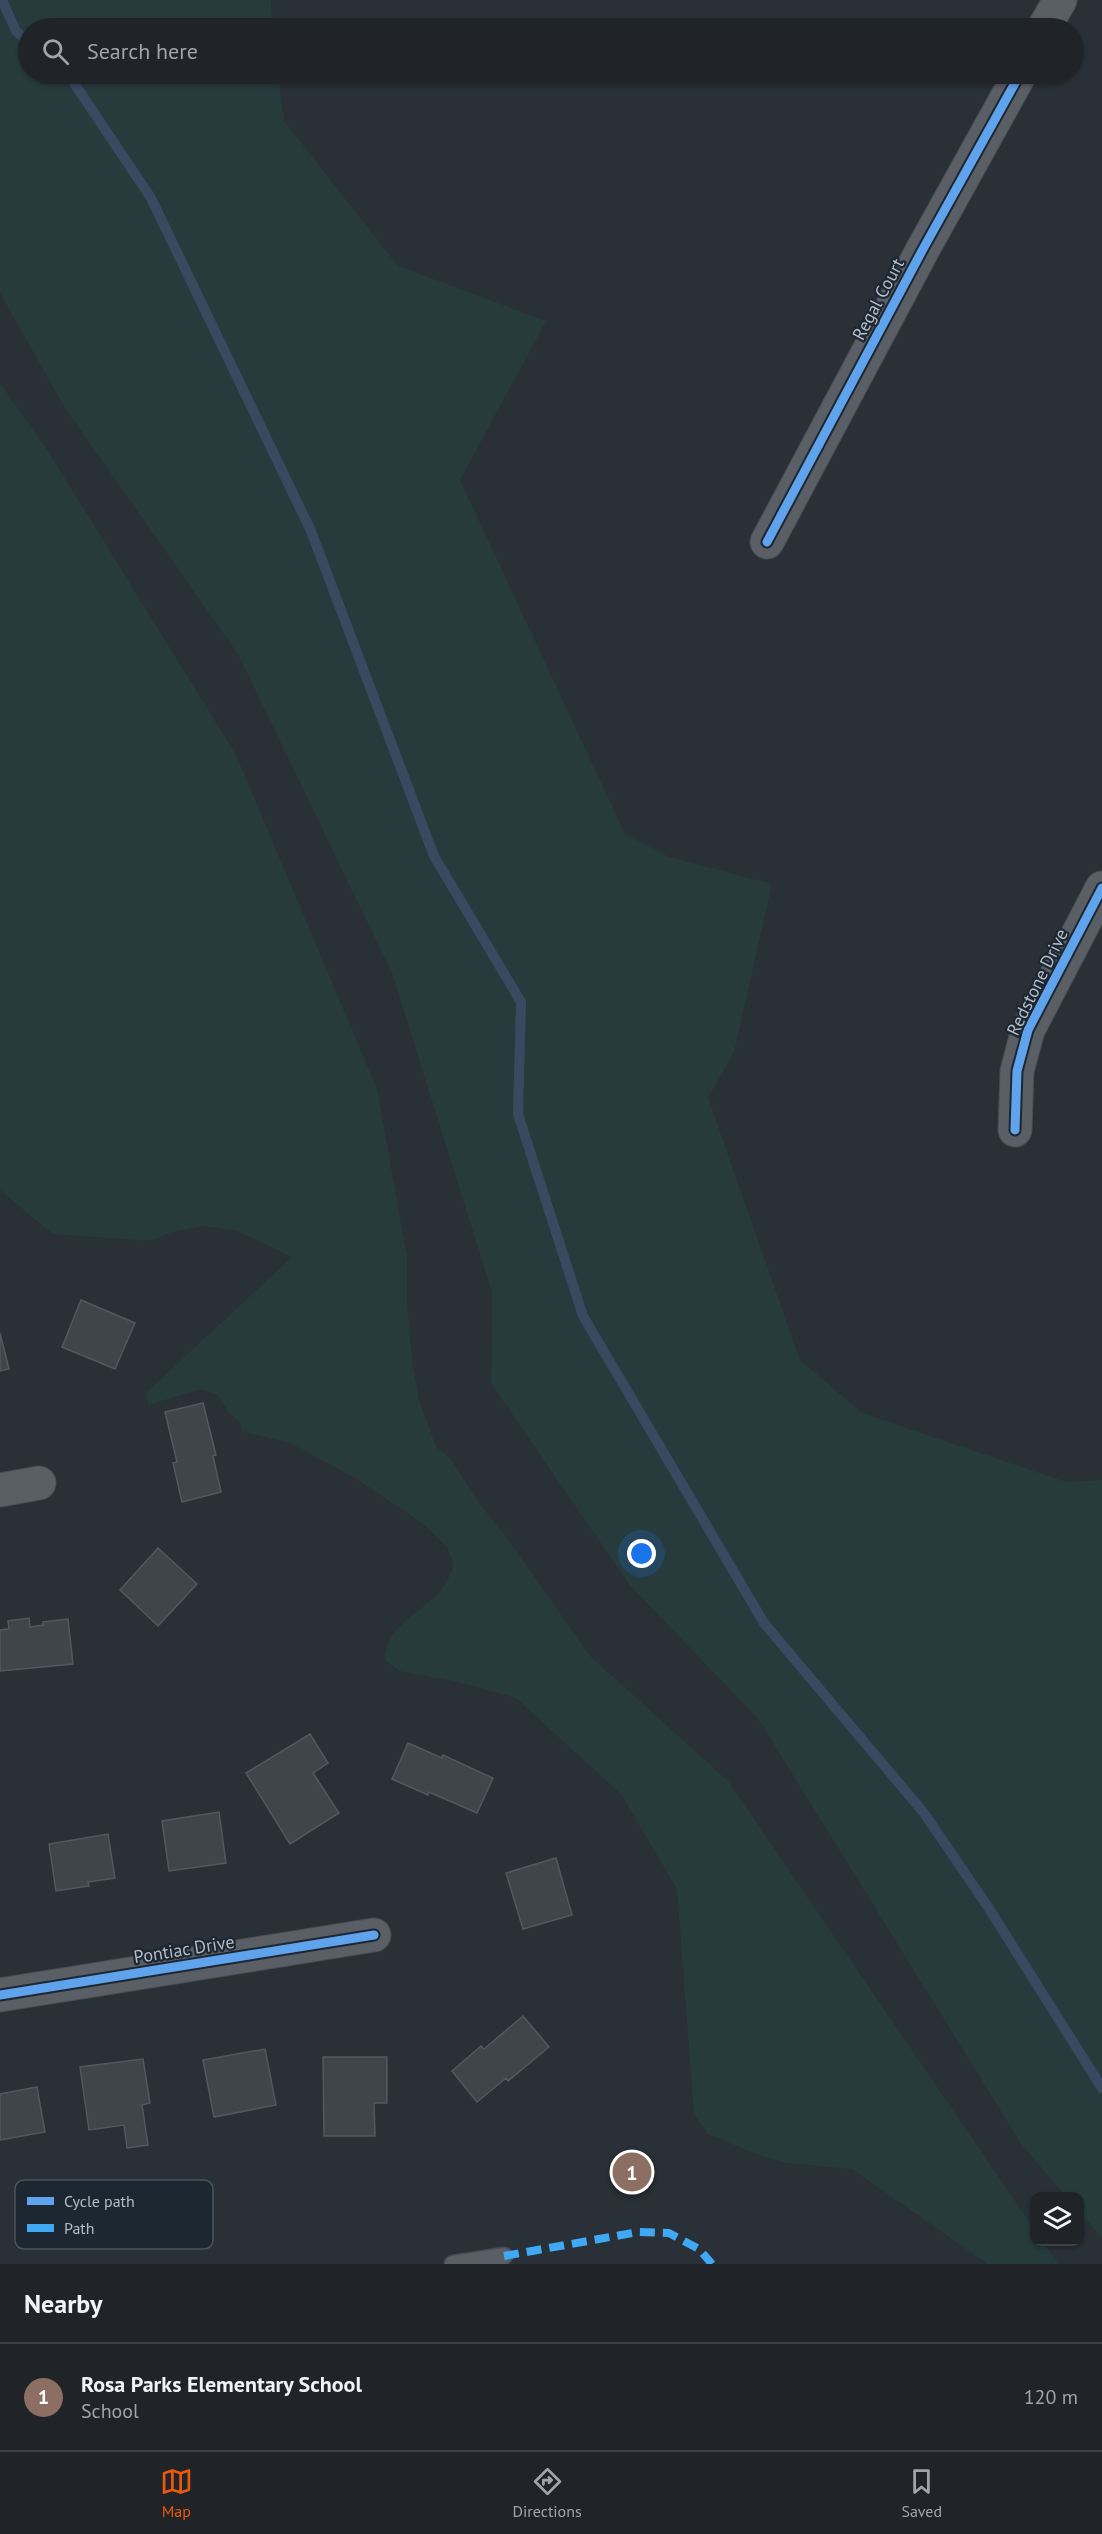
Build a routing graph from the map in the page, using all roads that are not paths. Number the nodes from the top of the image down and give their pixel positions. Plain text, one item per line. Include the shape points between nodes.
1 (1060, 0) edge
2 (1050, 18) edge
3 (1014, 84) edge
4 (767, 542) dead end
5 (1102, 888) edge
6 (1015, 1130) dead end
7 (39, 1483) dead end
8 (0, 1490) edge
9 (374, 1935) dead end
10 (0, 1995) edge
11 (504, 2256) dead end
12 (453, 2264) edge

1 - 2 street
3 - 4 street, Regal Court
5 - 6 street, Redstone Drive via 1028,1030 1017,1071
7 - 8 street
9 - 10 street, Pontiac Drive
11 - 12 lane

